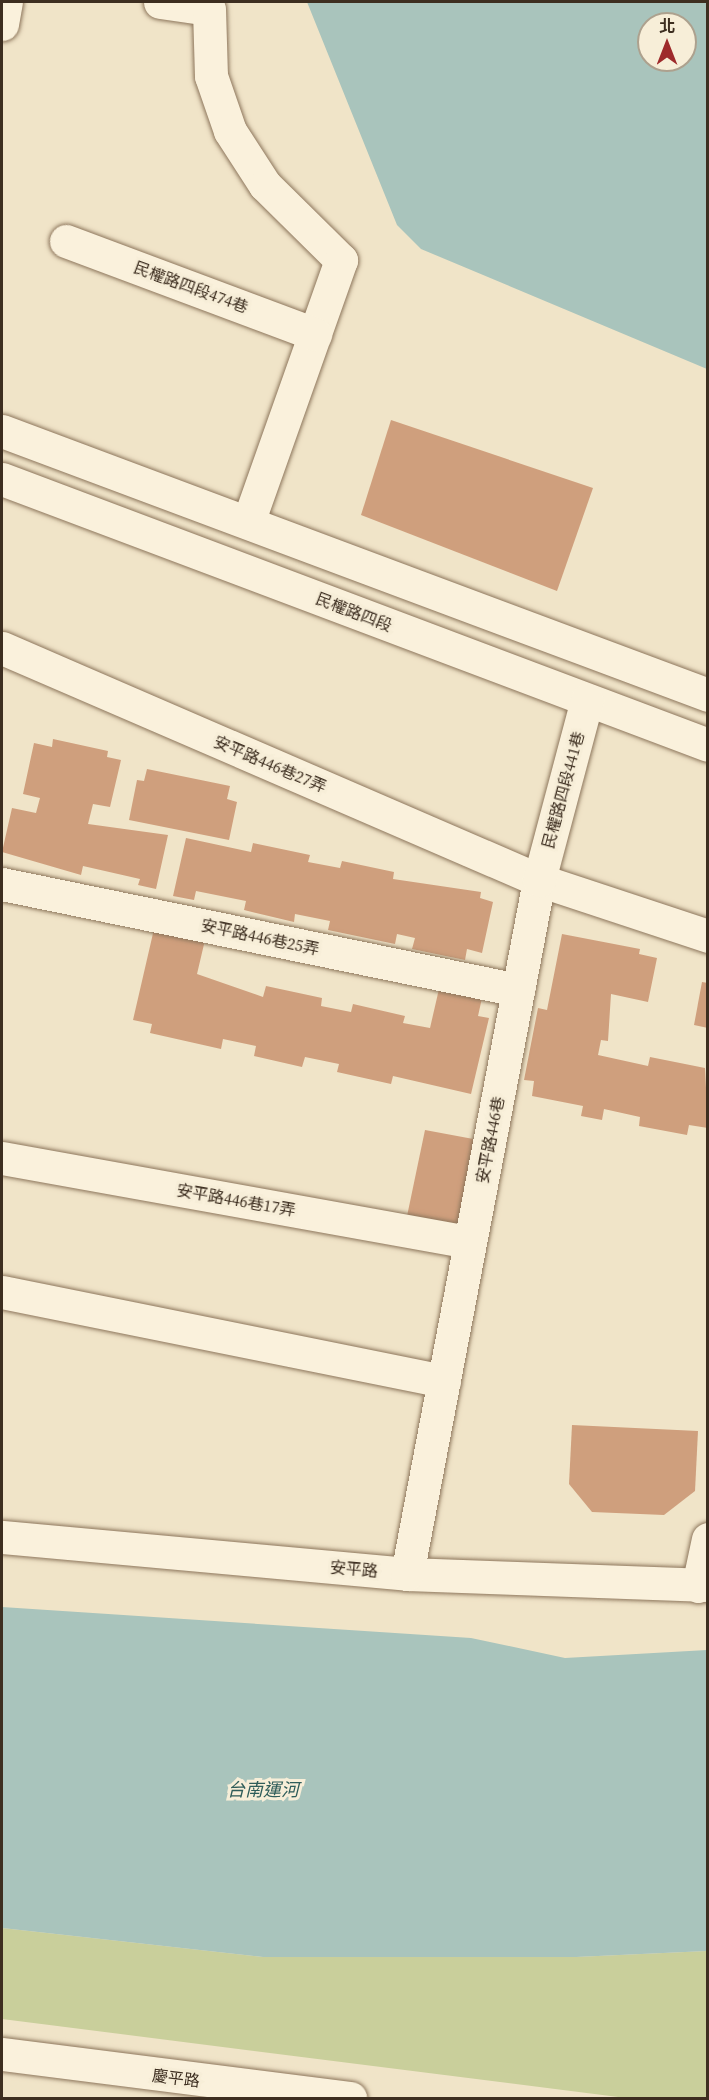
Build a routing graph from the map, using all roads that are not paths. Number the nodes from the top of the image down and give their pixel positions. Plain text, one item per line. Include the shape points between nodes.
1 (6, 2) edge
2 (160, 2) edge
3 (2, 24) edge
4 (66, 241) dead end
5 (315, 334) junction
6 (2, 431) edge
7 (2, 479) edge
8 (248, 522) junction
9 (2, 648) edge
10 (708, 695) edge
11 (587, 700) junction
12 (708, 745) edge
13 (539, 880) junction
14 (2, 884) edge
15 (708, 936) edge
16 (518, 990) junction
17 (2, 1158) edge
18 (470, 1242) junction
19 (2, 1292) edge
20 (444, 1381) junction
21 (2, 1537) edge
22 (708, 1539) edge
23 (407, 1574) junction
24 (703, 1586) edge
25 (2, 2054) edge
26 (161, 2087) edge
27 (350, 2098) edge

1 - 3 street
2 - 5 street via 209,9 210,76 230,131 265,185 341,260
4 - 5 street, 民權路四段474巷
5 - 8 street
6 - 8 street
7 - 11 street, 民權路四段
8 - 10 street
9 - 13 street, 安平路446巷27弄
11 - 12 street, 民權路四段
11 - 13 street, 民權路四段441巷
13 - 15 street
13 - 16 street, 安平路446巷
14 - 16 street, 安平路446巷25弄
16 - 18 street, 安平路446巷
17 - 18 street, 安平路446巷17弄
18 - 20 street, 安平路446巷
19 - 20 street
20 - 23 street, 安平路446巷
21 - 23 street, 安平路
22 - 24 street
23 - 24 street, 安平路
25 - 26 street, 慶平路
26 - 27 street, 慶平路

